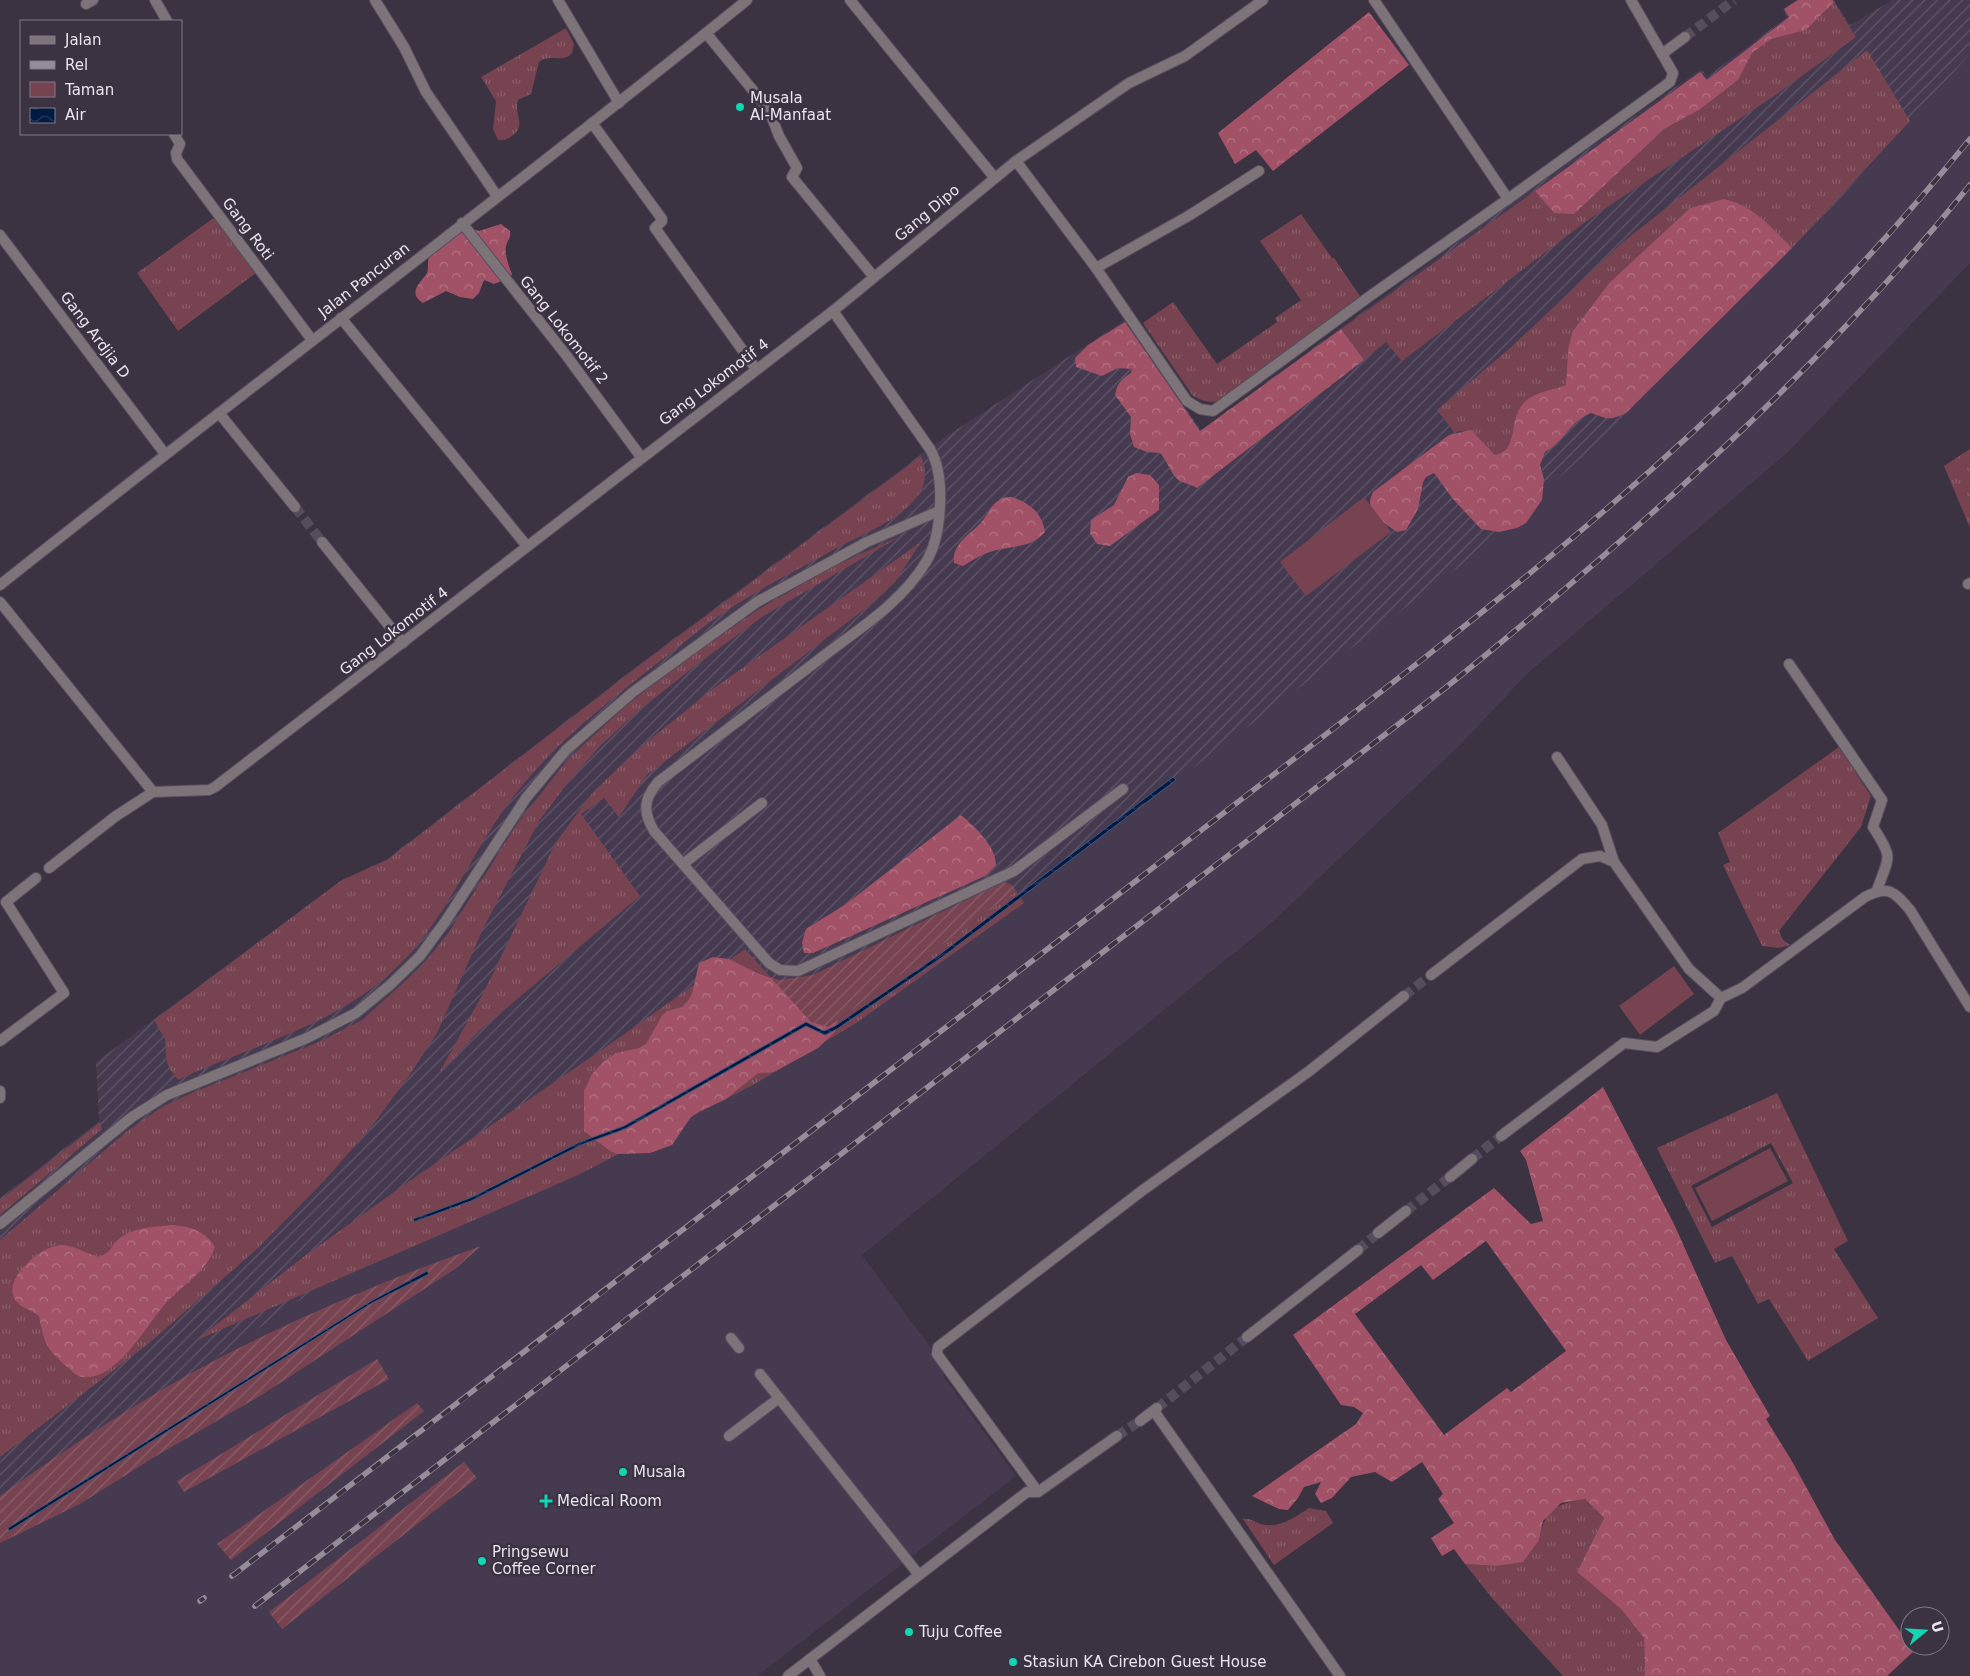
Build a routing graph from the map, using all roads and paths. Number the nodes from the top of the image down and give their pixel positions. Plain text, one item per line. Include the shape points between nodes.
1 (155, 0) edge
2 (375, 0) edge
3 (558, 0) edge
4 (747, 0) edge
5 (850, 0) edge
6 (1263, 0) edge
7 (1374, 0) edge
8 (1630, 0) edge
9 (167, 20) edge
10 (706, 33) junction
11 (1685, 37) tunnel mouth
12 (1662, 54) junction
13 (619, 103) junction
14 (592, 123) junction
15 (175, 135) edge
16 (1016, 161) junction
17 (1259, 171) dead end
18 (994, 177) junction
19 (496, 196) junction
20 (1508, 199) junction
21 (462, 223) junction
22 (0, 235) edge
23 (1096, 268) junction
24 (874, 277) junction
25 (833, 311) junction
26 (341, 318) junction
27 (312, 340) junction
28 (756, 369) junction
29 (219, 413) junction
30 (165, 454) junction
31 (641, 457) junction
32 (295, 507) tunnel mouth
33 (939, 511) junction
34 (322, 542) tunnel mouth
35 (526, 546) junction
36 (0, 584) edge
37 (0, 602) edge
38 (403, 643) junction
39 (1789, 664) dead end
40 (1557, 757) dead end
41 (1123, 789) dead end
42 (153, 792) junction
43 (762, 803) dead end
44 (1614, 862) junction
45 (683, 864) junction
46 (49, 868) dead end
47 (36, 878) dead end
48 (1877, 890) junction
49 (4, 902) edge
50 (1431, 975) tunnel mouth
51 (1404, 996) tunnel mouth
52 (1721, 998) junction
53 (1970, 1007) edge
54 (0, 1041) edge
55 (0, 1091) edge
56 (0, 1098) edge
57 (1501, 1136) tunnel mouth
58 (1472, 1159) tunnel mouth
59 (1450, 1177) tunnel mouth
60 (1406, 1211) tunnel mouth
61 (0, 1224) edge
62 (1378, 1233) tunnel mouth
63 (1358, 1250) tunnel mouth
64 (1247, 1337) tunnel mouth
65 (731, 1338) dead end
66 (739, 1348) dead end
67 (760, 1374) dead end
68 (779, 1398) junction
69 (1140, 1420) tunnel mouth
70 (729, 1436) dead end
71 (1118, 1436) tunnel mouth
72 (1038, 1492) junction
73 (919, 1575) junction
74 (810, 1659) junction
75 (788, 1676) edge
76 (820, 1676) edge
77 (1340, 1676) edge

1 - 9 street
2 - 19 street via 404,47 426,92
3 - 13 street
4 - 10 street, Jalan Pancuran
5 - 18 street
6 - 16 street, Gang Dipo via 1185,56 1129,83
7 - 20 street
8 - 12 street
10 - 13 street, Jalan Pancuran
10 - 24 street via 769,110 797,168 792,177
11 - 12 street
12 - 20 street via 1673,74 1670,82
13 - 14 street, Jalan Pancuran
14 - 19 street, Jalan Pancuran
14 - 28 street via 662,218 655,228
15 - 27 street, Gang Roti via 180,144 177,159
16 - 18 street, Gang Dipo
16 - 23 street
17 - 23 street via 1190,215
18 - 24 street, Gang Dipo
19 - 21 street, Jalan Pancuran
20 - 23 street via 1213,411 1200,409 1187,401
21 - 26 street, Jalan Pancuran
21 - 31 street, Gang Lokomotif 2
22 - 30 street, Gang Ardjia D
24 - 25 street, Gang Dipo
25 - 28 street, Gang Lokomotif 4
25 - 33 street via 930,449 938,469
26 - 27 street, Jalan Pancuran
26 - 35 street
27 - 29 street, Jalan Pancuran
28 - 31 street, Gang Lokomotif 4
29 - 30 street, Jalan Pancuran
29 - 32 street
30 - 36 street, Jalan Pancuran
31 - 35 street, Gang Lokomotif 4
33 - 45 street via 934,545 926,562 893,603 658,782 650,792 646,801 646,817
33 - 61 street via 867,542 757,602 633,692 566,750 526,798 446,922 420,956 356,1013 307,1038 168,1095 132,1117
34 - 38 street
35 - 38 street, Gang Lokomotif 4
37 - 42 street
38 - 42 street, Gang Lokomotif 4 via 215,787 209,790
39 - 48 street via 1882,800 1873,828 1887,847 1889,856
40 - 44 street via 1602,826
41 - 45 street via 1014,871 798,971 780,970 769,963
42 - 46 street
43 - 45 street
44 - 50 street via 1600,856 1582,859
44 - 52 street via 1689,969
47 - 49 street
48 - 52 street via 1742,988
48 - 53 street via 1888,890 1899,896
49 - 54 street via 64,993
51 - 72 street via 1308,1072 1143,1190 938,1347 937,1354
52 - 57 street via 1714,1010 1657,1047 1624,1042
55 - 56 street
58 - 59 street
60 - 62 street
63 - 64 street
65 - 66 street
67 - 68 street
68 - 70 street
68 - 73 street
69 - 77 street via 1156,1409
71 - 72 street
72 - 73 street via 1027,1492
73 - 74 street
74 - 75 street
74 - 76 street

